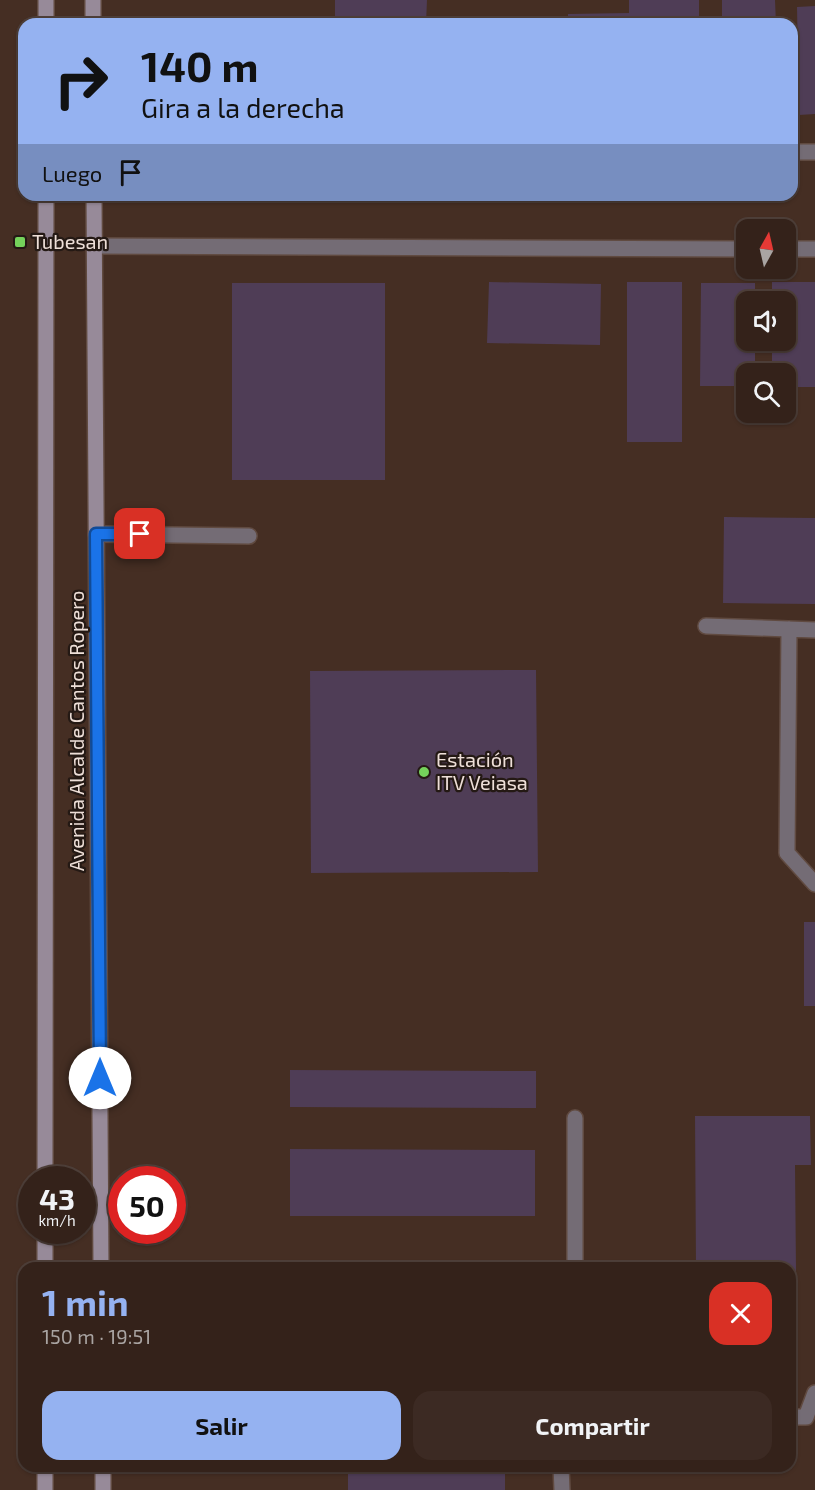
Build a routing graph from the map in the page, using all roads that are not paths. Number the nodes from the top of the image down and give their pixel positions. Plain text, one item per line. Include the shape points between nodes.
1 (46, 0) edge
2 (93, 0) edge
3 (46, 18) edge
4 (93, 18) edge
5 (798, 152) edge
6 (815, 152) edge
7 (46, 201) edge
8 (94, 201) edge
9 (94, 246) junction
10 (736, 249) edge
11 (796, 249) edge
12 (815, 249) edge
13 (96, 534) junction
14 (249, 536) dead end
15 (706, 626) dead end
16 (789, 629) junction
17 (815, 630) edge
18 (815, 884) edge
19 (575, 1118) dead end
20 (45, 1166) edge
21 (45, 1244) edge
22 (45, 1262) edge
23 (101, 1262) edge
24 (575, 1262) edge
25 (815, 1393) edge
26 (796, 1417) edge
27 (45, 1472) edge
28 (103, 1472) edge
29 (561, 1472) edge
30 (45, 1490) edge
31 (103, 1490) edge
32 (562, 1490) edge

1 - 3 main road
2 - 4 main road
5 - 6 lane
7 - 20 main road, Avenida Alcalde Cantos Ropero
8 - 9 main road, Avenida Alcalde Cantos Ropero
9 - 10 lane
9 - 13 main road, Avenida Alcalde Cantos Ropero
11 - 12 lane
13 - 14 lane
13 - 23 main road, Avenida Alcalde Cantos Ropero
15 - 16 lane
16 - 17 lane
16 - 18 lane via 788,853
19 - 24 lane
21 - 22 main road
25 - 26 lane via 806,1417
27 - 30 main road
28 - 31 main road
29 - 32 lane

